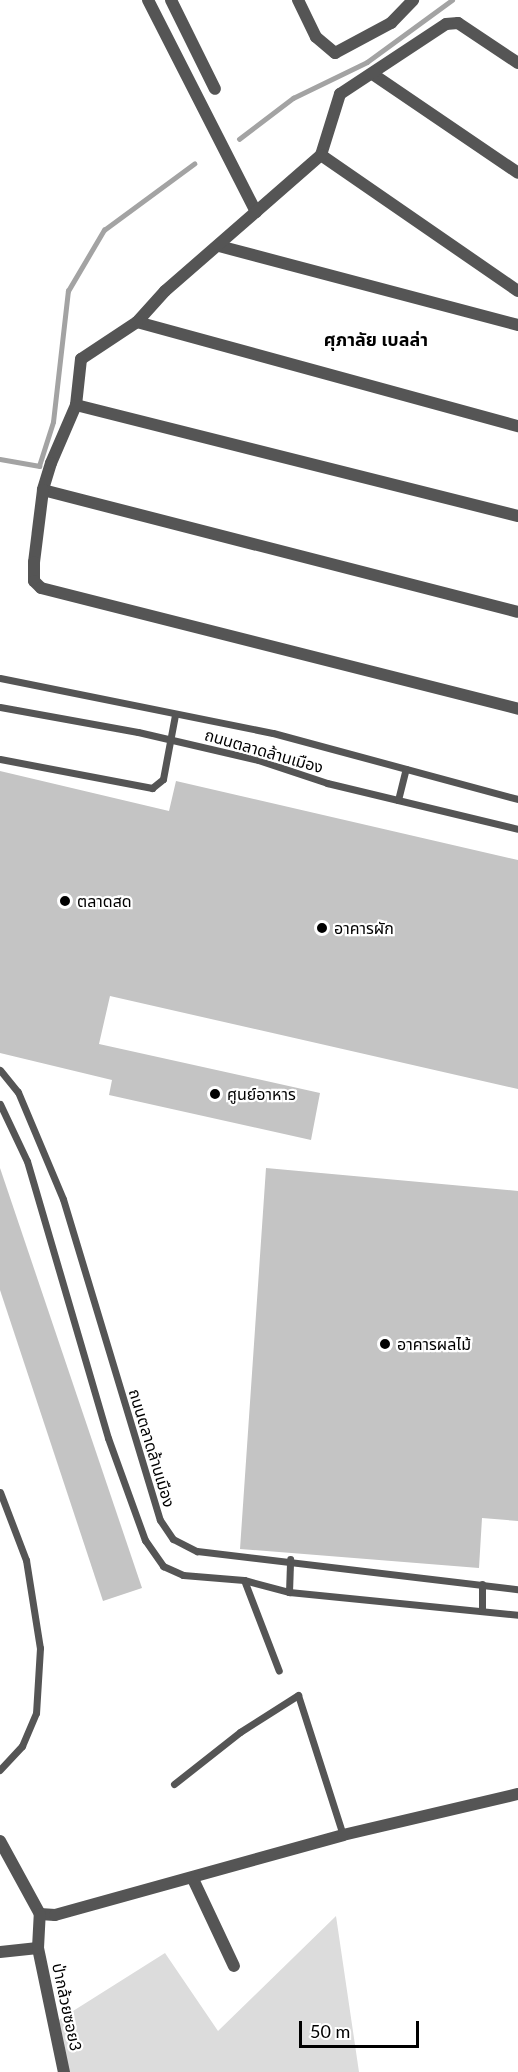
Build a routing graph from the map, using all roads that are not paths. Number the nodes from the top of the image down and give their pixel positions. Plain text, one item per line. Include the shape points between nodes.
1 (148, 0) edge
2 (171, 0) edge
3 (298, 0) edge
4 (413, 0) edge
5 (518, 63) edge
6 (374, 75) junction
7 (214, 89) dead end
8 (321, 155) junction
9 (518, 173) edge
10 (256, 212) junction
11 (219, 246) junction
12 (518, 291) edge
13 (137, 322) junction
14 (518, 325) edge
15 (76, 405) junction
16 (518, 426) edge
17 (43, 490) junction
18 (518, 516) edge
19 (518, 612) edge
20 (0, 678) edge
21 (0, 707) edge
22 (518, 709) edge
23 (175, 715) junction
24 (171, 740) junction
25 (0, 759) edge
26 (406, 769) junction
27 (518, 799) edge
28 (398, 800) junction
29 (518, 829) edge
30 (0, 1070) edge
31 (0, 1104) edge
32 (0, 1492) edge
33 (290, 1559) junction
34 (244, 1580) junction
35 (482, 1584) junction
36 (518, 1589) edge
37 (289, 1592) junction
38 (482, 1611) junction
39 (518, 1615) edge
40 (279, 1671) dead end
41 (0, 1770) edge
42 (174, 1784) dead end
43 (518, 1794) edge
44 (343, 1835) junction
45 (0, 1841) edge
46 (193, 1879) junction
47 (40, 1914) junction
48 (38, 1948) junction
49 (0, 1952) edge
50 (234, 1966) dead end
51 (64, 2072) edge

1 - 10 street
2 - 7 street
3 - 4 street via 316,36 335,52 391,23
5 - 6 street via 458,23 446,24
6 - 8 street via 340,94
6 - 9 street
8 - 10 street
8 - 12 street
10 - 11 street
11 - 13 street via 165,291
11 - 14 street
13 - 15 street via 81,359
13 - 16 street
15 - 17 street
15 - 18 street
17 - 19 street
17 - 22 street via 34,562 34,581 41,588
20 - 23 lane, ถนนตลาดล้านเมือง
21 - 24 lane, ถนนตลาดล้านเมือง
23 - 24 lane
23 - 26 lane, ถนนตลาดล้านเมือง via 273,733
24 - 25 lane via 163,778 152,788
24 - 28 lane, ถนนตลาดล้านเมือง
26 - 27 lane, ถนนตลาดล้านเมือง
26 - 28 lane
28 - 29 lane, ถนนตลาดล้านเมือง
30 - 33 lane, ถนนตลาดล้านเมือง via 18,1092 63,1199 160,1520 173,1539 190,1549
31 - 34 lane via 27,1161 108,1438 145,1540 164,1566 183,1575
32 - 41 lane via 26,1560 40,1648 36,1713 22,1746
33 - 35 lane, ถนนตลาดล้านเมือง
33 - 37 lane
34 - 37 lane
34 - 40 lane
35 - 36 lane, ถนนตลาดล้านเมือง
35 - 38 lane
37 - 38 lane
38 - 39 lane
42 - 44 lane via 240,1732 298,1695
43 - 44 street
44 - 46 street
45 - 47 street
46 - 47 street via 56,1915
46 - 50 street
47 - 48 street, ป่ากล้วยซอย3
48 - 49 street
48 - 51 street, ป่ากล้วยซอย3

